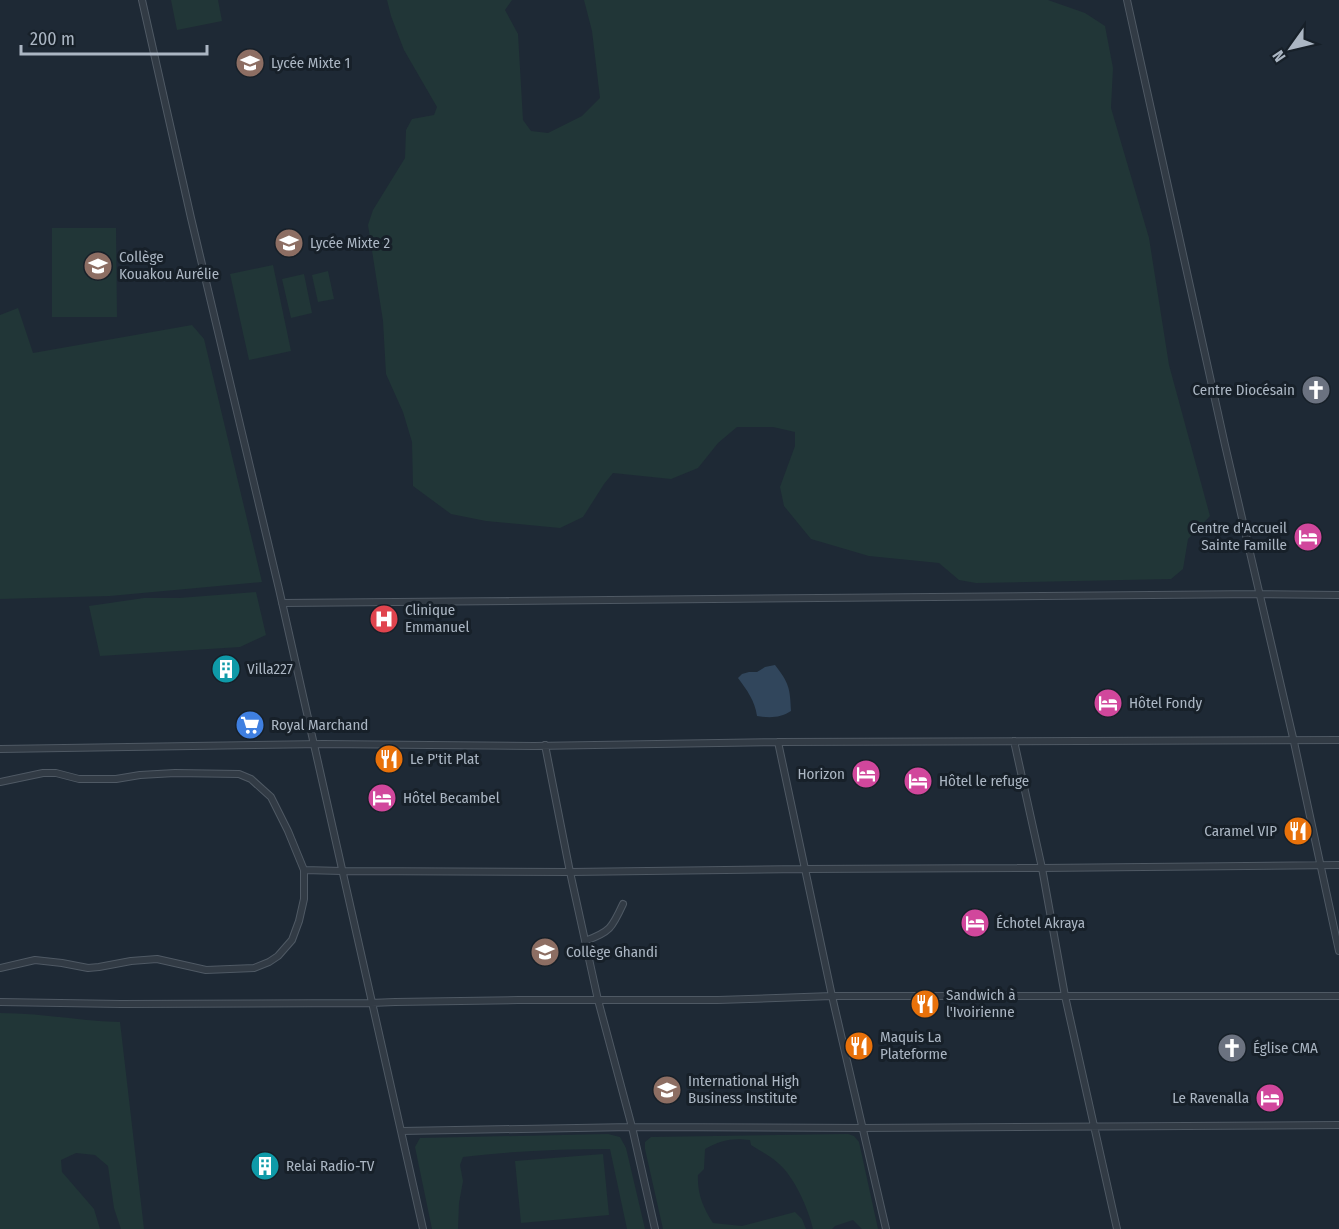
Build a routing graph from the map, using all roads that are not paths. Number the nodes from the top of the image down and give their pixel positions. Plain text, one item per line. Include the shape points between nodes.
1 (142, 0) edge
2 (1127, 0) edge
3 (1260, 594) junction
4 (1339, 595) edge
5 (282, 603) junction
6 (1014, 741) junction
7 (1339, 741) edge
8 (778, 742) junction
9 (1294, 742) junction
10 (314, 744) junction
11 (545, 745) junction
12 (0, 749) edge
13 (0, 782) edge
14 (1339, 865) edge
15 (1321, 866) junction
16 (1042, 868) junction
17 (804, 869) junction
18 (304, 870) junction
19 (342, 871) junction
20 (570, 872) junction
21 (623, 904) dead end
22 (585, 941) junction
23 (1339, 951) edge
24 (0, 968) edge
25 (832, 996) junction
26 (1065, 996) junction
27 (1339, 996) edge
28 (598, 1000) junction
29 (0, 1002) edge
30 (371, 1003) junction
31 (1339, 1125) edge
32 (632, 1127) junction
33 (1094, 1127) junction
34 (862, 1128) junction
35 (401, 1131) junction
36 (423, 1229) edge
37 (655, 1229) edge
38 (886, 1229) edge
39 (1117, 1229) edge

1 - 5 street
2 - 3 street
3 - 4 street
3 - 5 street
3 - 9 street
5 - 10 street
6 - 8 street
6 - 9 street
6 - 16 street
7 - 9 street
8 - 11 street
8 - 17 street
9 - 15 street
10 - 11 street
10 - 12 street
10 - 19 street
11 - 20 street
13 - 18 street via 43,773 79,779 239,774 271,797
14 - 15 street
15 - 16 street
15 - 23 street
16 - 17 street
16 - 26 street
17 - 20 street
17 - 25 street
18 - 19 street
18 - 24 street via 304,899 292,940 278,956 254,968 206,970 157,959 99,968 36,960
19 - 20 street
19 - 30 street
20 - 22 street
21 - 22 street via 604,933
22 - 28 street
25 - 26 street
25 - 28 street
25 - 34 street
26 - 27 street
26 - 33 street
28 - 30 street
28 - 32 street
29 - 30 street
30 - 35 street
31 - 33 street
32 - 34 street
32 - 35 street
32 - 37 street
33 - 34 street
33 - 39 street
34 - 38 street
35 - 36 street

